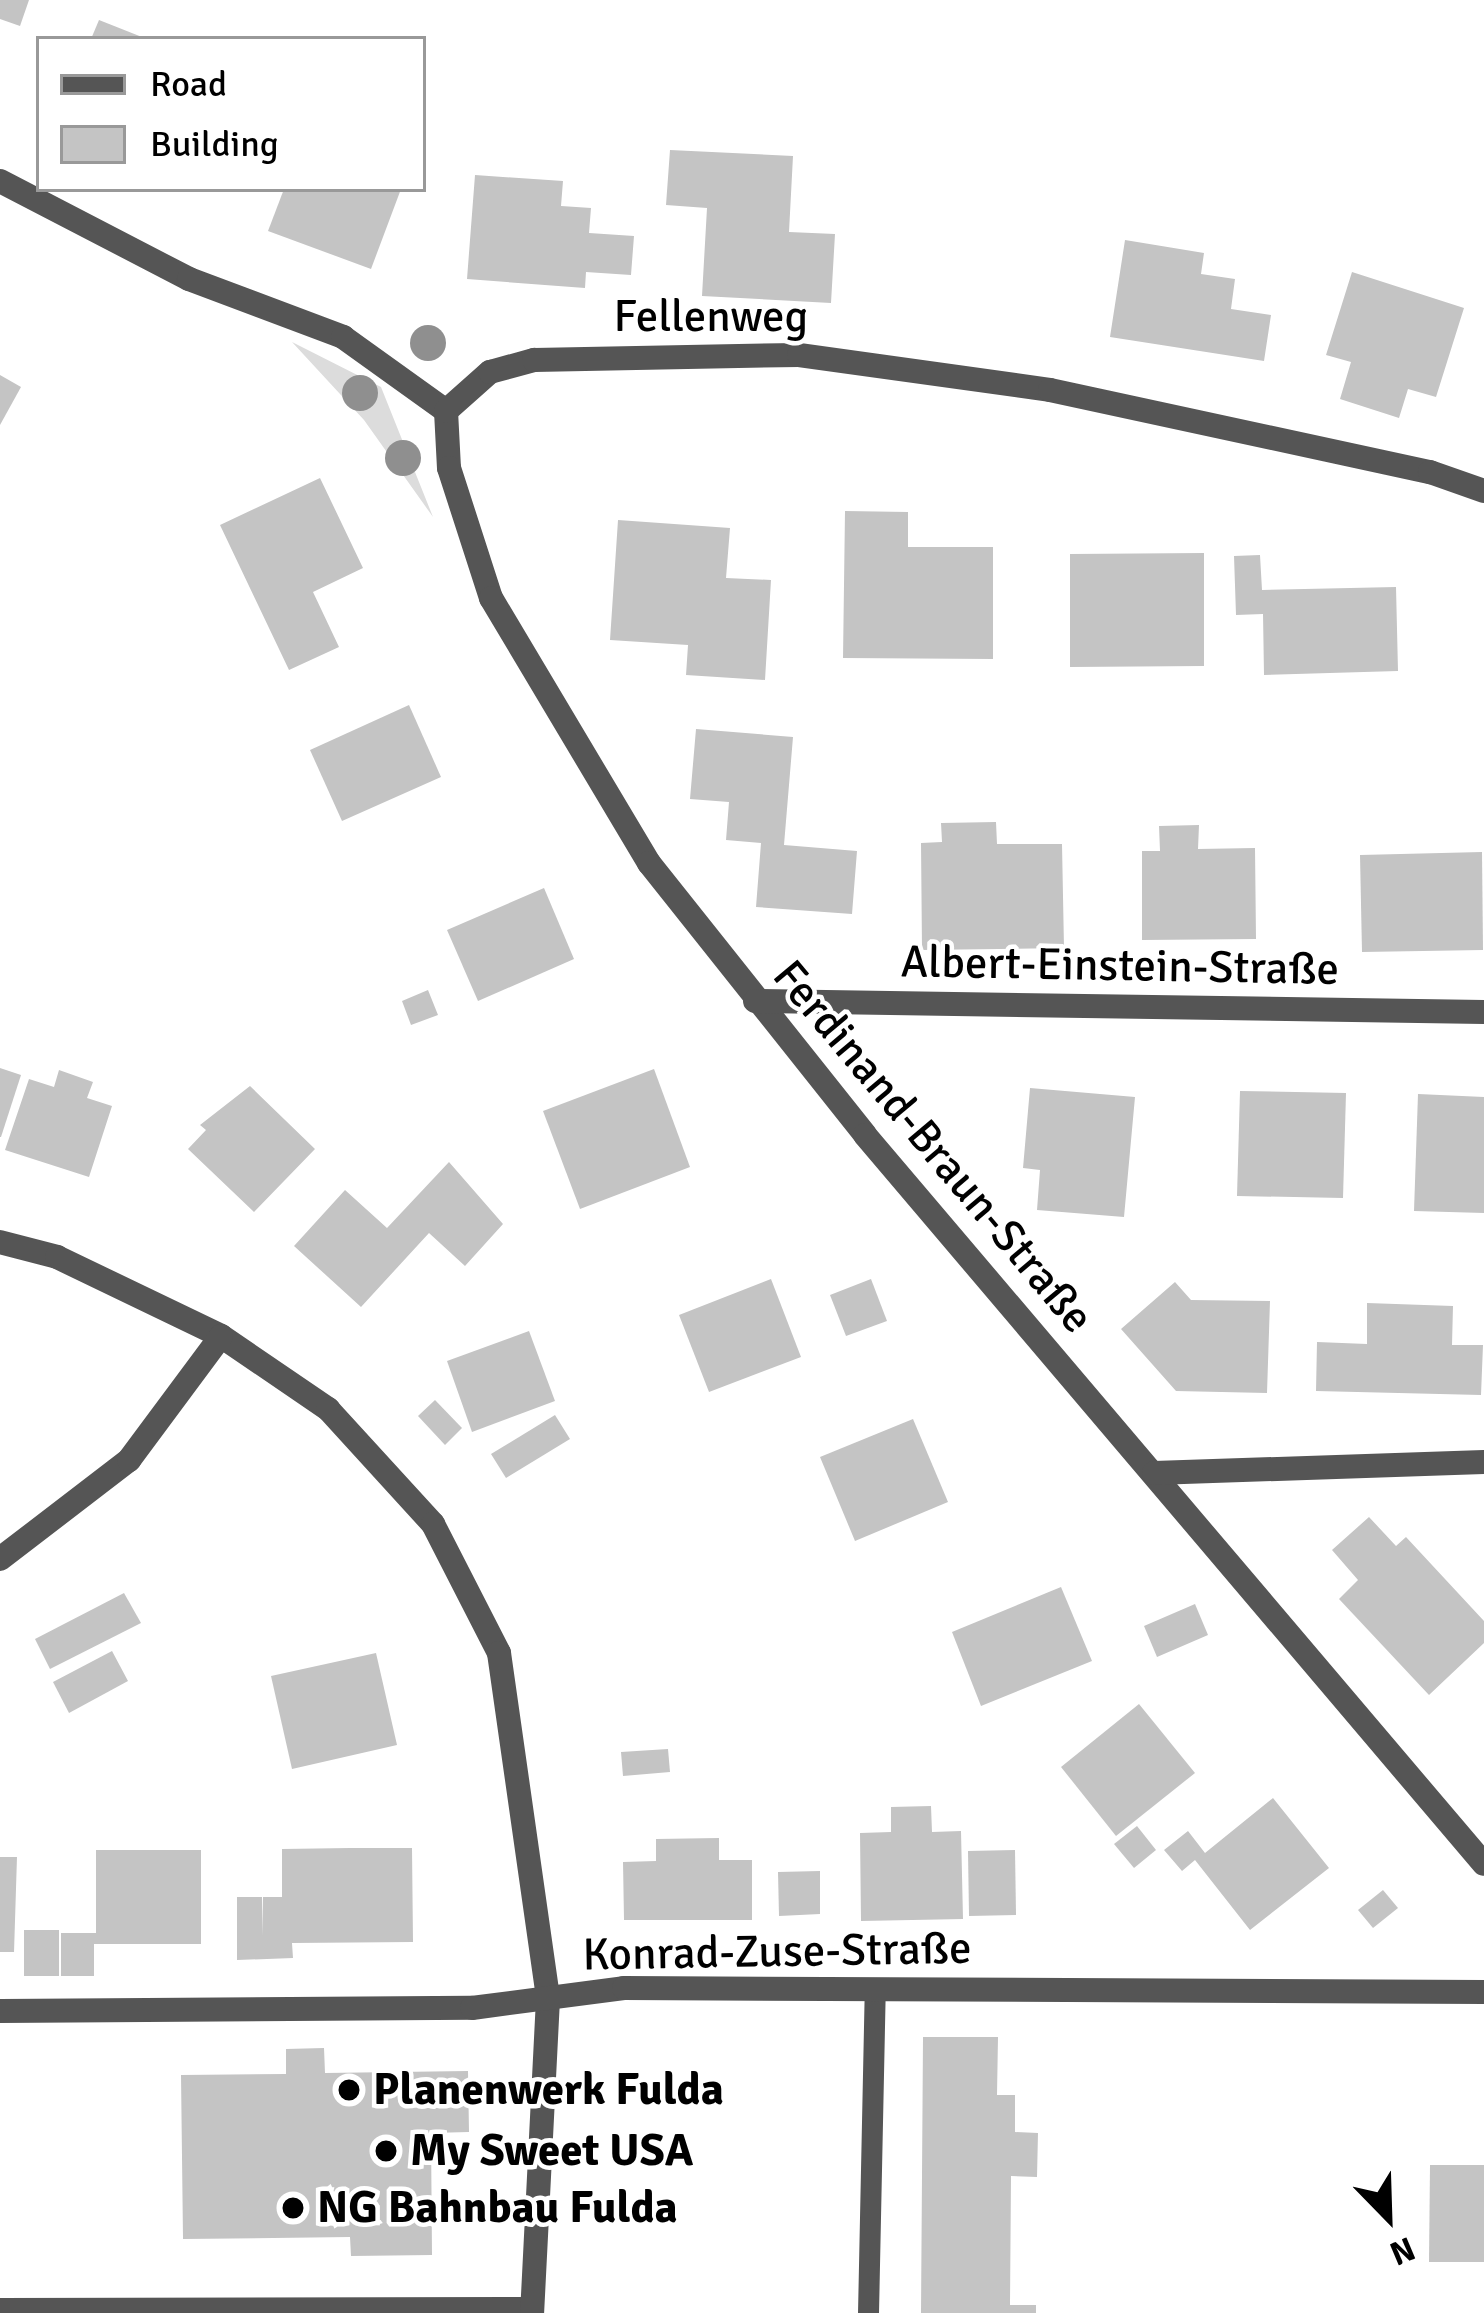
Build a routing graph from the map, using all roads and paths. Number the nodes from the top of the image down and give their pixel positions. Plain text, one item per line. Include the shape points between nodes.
1 (0, 181) edge
2 (446, 411) junction
3 (1484, 491) edge
4 (755, 1001) junction
5 (1484, 1012) edge
6 (0, 1242) edge
7 (221, 1336) junction
8 (1484, 1462) edge
9 (1154, 1473) junction
10 (0, 1559) edge
11 (1484, 1864) edge
12 (875, 1992) junction
13 (1484, 1992) edge
14 (548, 1999) junction
15 (0, 2011) edge
16 (0, 2308) edge
17 (532, 2310) edge
18 (868, 2313) edge

1 - 2 street via 189,279 344,337
2 - 3 street, Fellenweg via 490,372 534,360 799,355 1050,390 1430,472
2 - 4 street, Ferdinand-Braun-Straße via 449,468 469,542 532,678 649,862
4 - 5 street, Albert-Einstein-Straße
4 - 9 street, Ferdinand-Braun-Straße
6 - 7 street via 57,1257
7 - 10 street via 129,1460
7 - 14 street via 328,1409 433,1524 499,1653
8 - 9 street
9 - 11 street, Ferdinand-Braun-Straße
12 - 13 street, Konrad-Zuse-Straße
12 - 14 street, Konrad-Zuse-Straße via 624,1988
12 - 18 lane
14 - 15 street, Konrad-Zuse-Straße via 472,2008
14 - 17 street
16 - 17 lane

